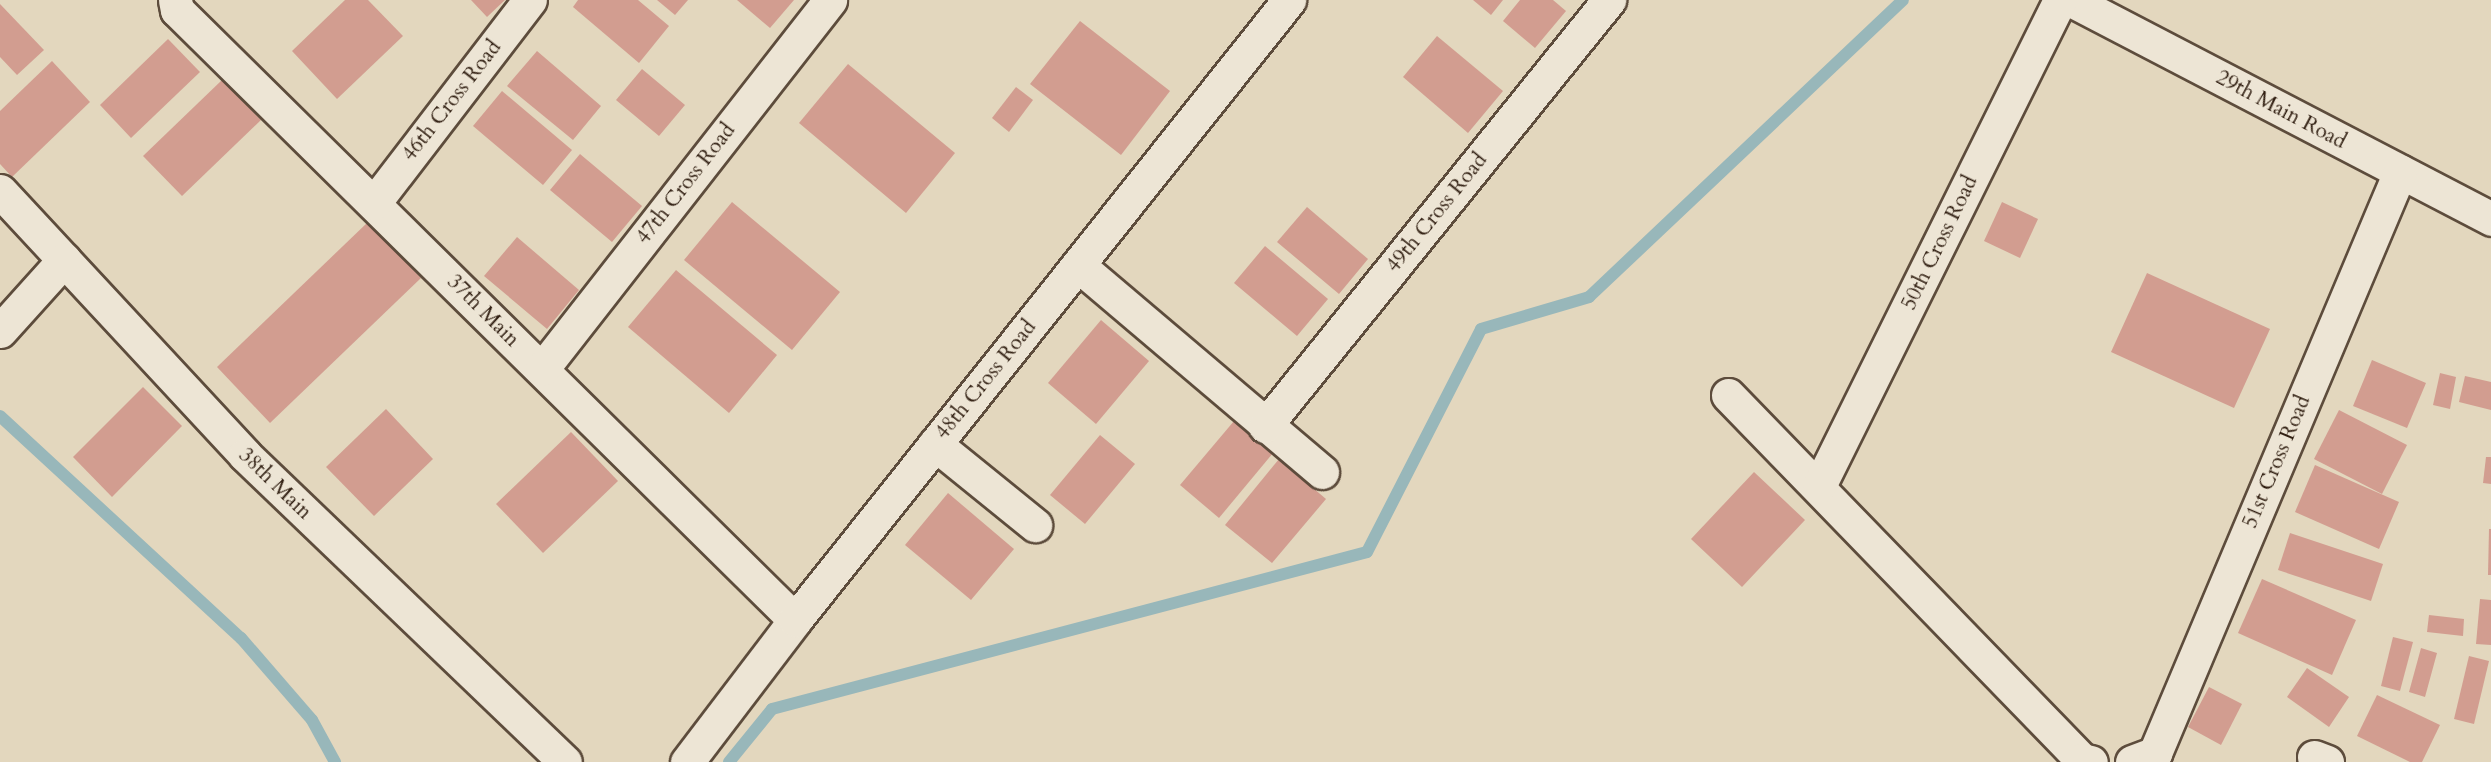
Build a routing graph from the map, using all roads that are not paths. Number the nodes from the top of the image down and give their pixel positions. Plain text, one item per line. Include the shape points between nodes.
1 (175, 0) edge
2 (530, 0) edge
3 (830, 0) edge
4 (1289, 0) edge
5 (1609, 0) edge
6 (2060, 0) edge
7 (2071, 0) edge
8 (2400, 172) junction
9 (0, 191) edge
10 (374, 203) junction
11 (2491, 219) edge
12 (64, 260) junction
13 (1078, 265) junction
14 (0, 331) edge
15 (542, 369) junction
16 (1728, 395) dead end
17 (1265, 426) junction
18 (935, 444) junction
19 (1322, 472) dead end
20 (1819, 486) junction
21 (1035, 525) dead end
22 (795, 620) junction
23 (2144, 757) edge
24 (565, 762) edge
25 (687, 762) edge
26 (2091, 762) edge

1 - 10 street, 37th Main via 177,10
2 - 10 street, 46th Cross Road
3 - 15 street, 47th Cross Road
4 - 13 street, 48th Cross Road
5 - 17 street, 49th Cross Road
6 - 20 street, 50th Cross Road
7 - 8 street, 29th Main Road
8 - 11 street, 29th Main Road
8 - 23 street, 51st Cross Road
9 - 12 street, 38th Main
10 - 15 street, 37th Main
12 - 14 street
12 - 24 street, 38th Main via 245,455
13 - 17 street
13 - 18 street, 48th Cross Road
15 - 22 street, 37th Main
16 - 20 street
17 - 19 street
18 - 21 street
18 - 22 street, 48th Cross Road
20 - 26 street via 2082,760
22 - 25 street, 48th Cross Road

